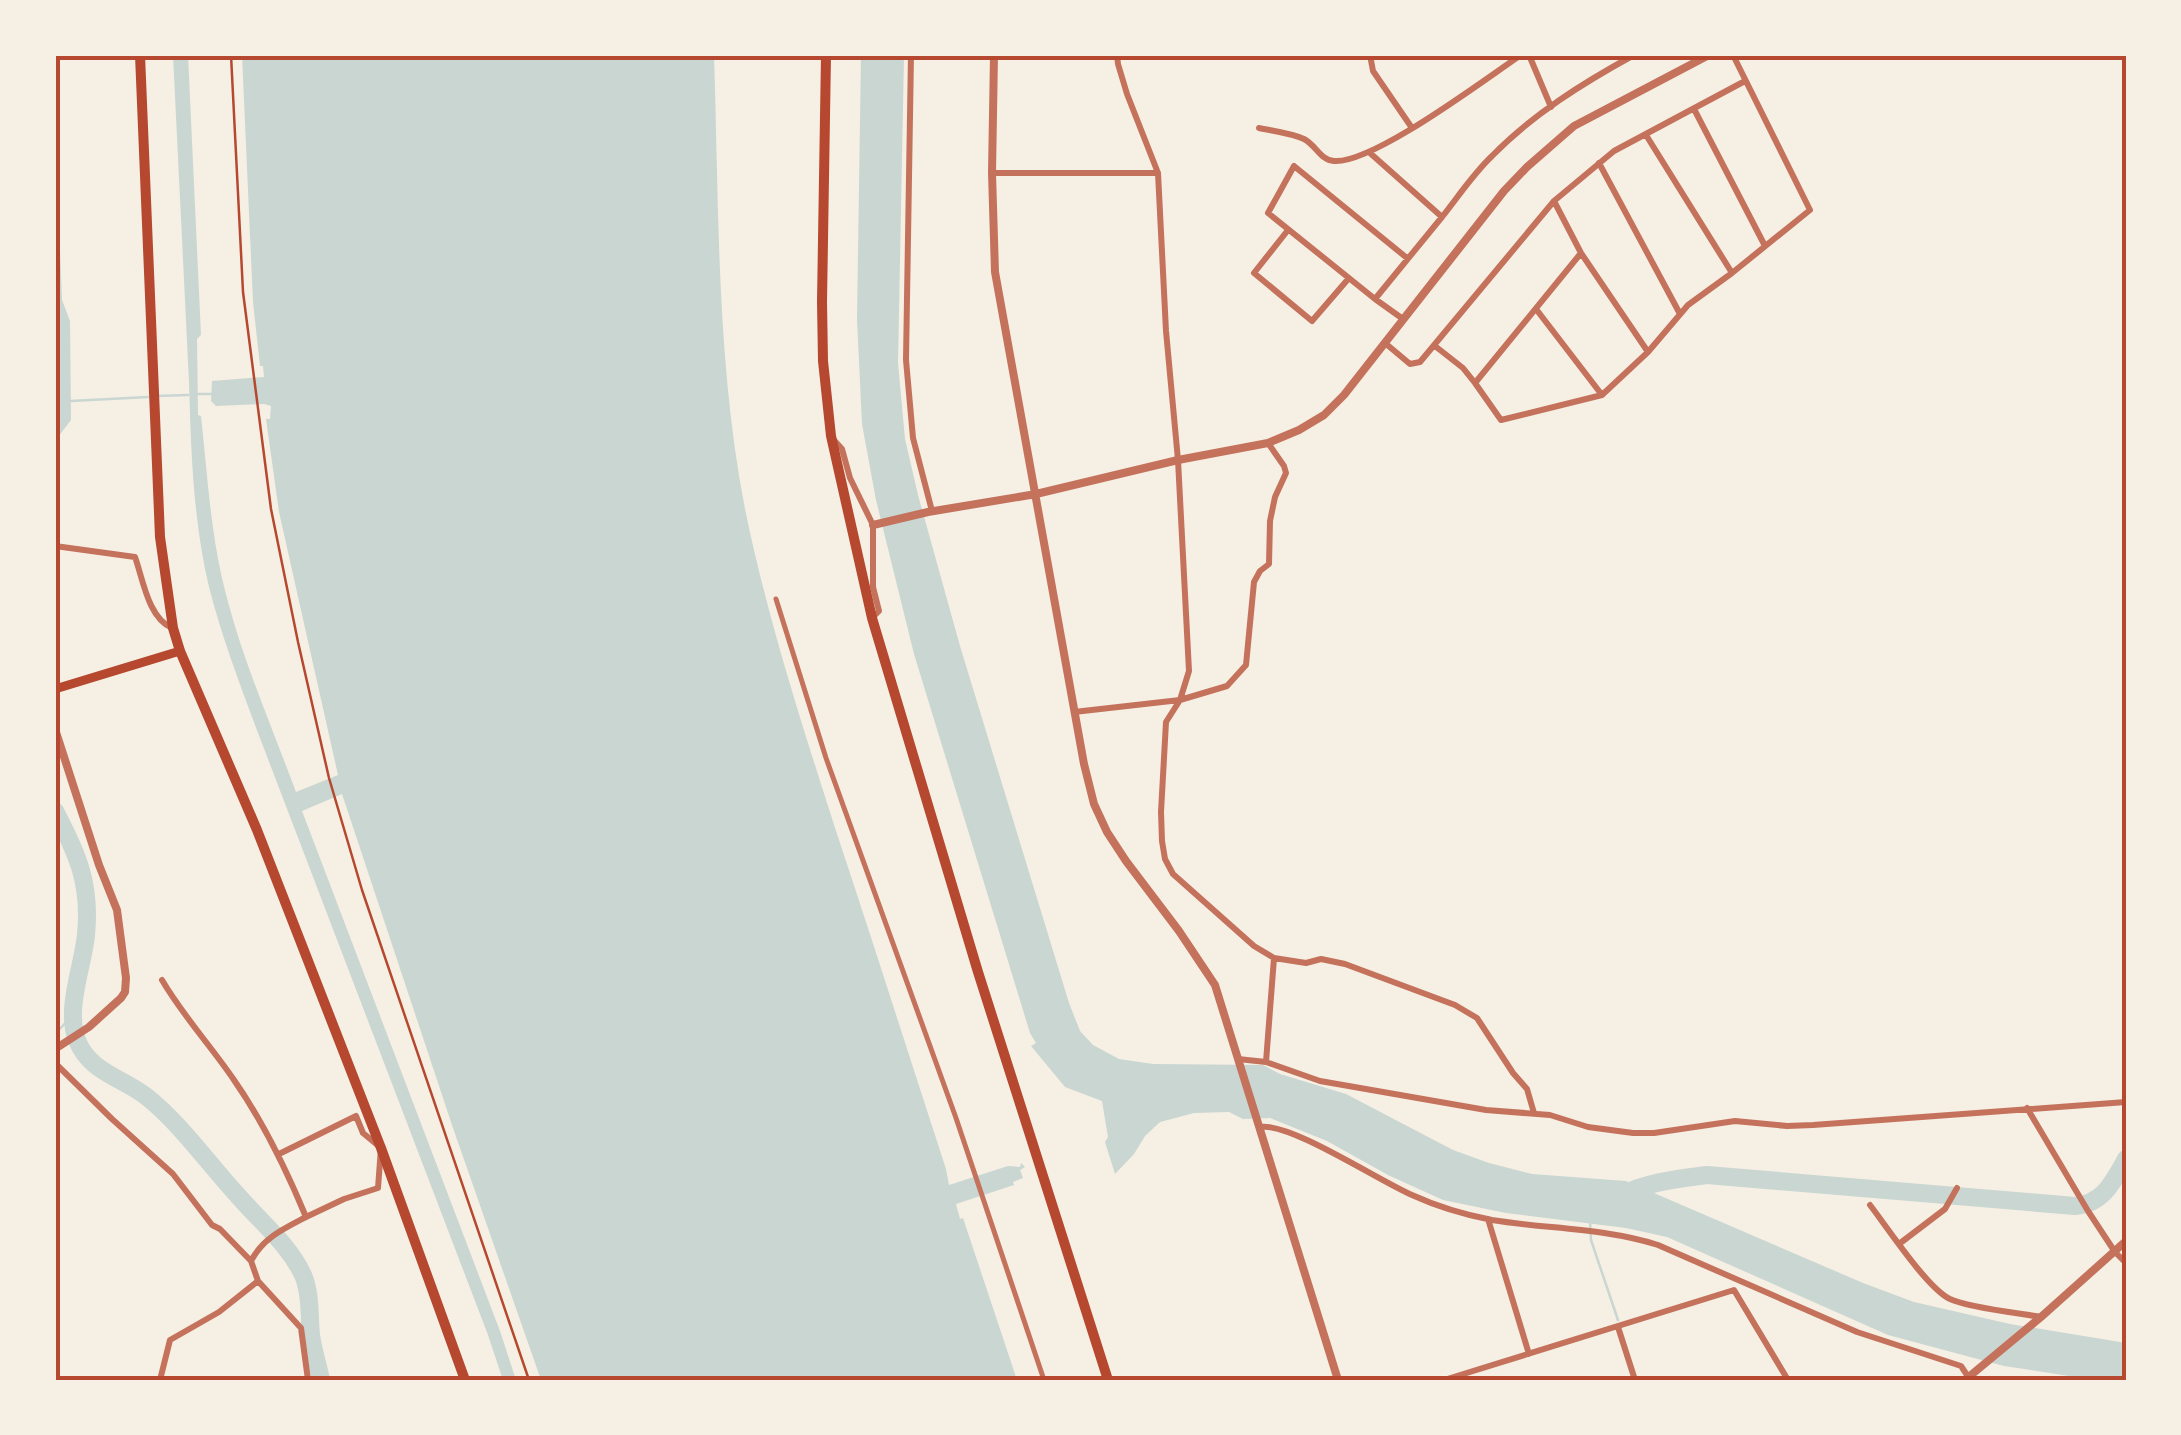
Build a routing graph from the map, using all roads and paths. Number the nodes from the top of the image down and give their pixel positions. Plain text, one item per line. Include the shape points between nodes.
1 (140, 55) edge
2 (231, 55) edge
3 (826, 55) edge
4 (911, 55) edge
5 (994, 55) edge
6 (1118, 55) edge
7 (1370, 55) edge
8 (1525, 55) edge
9 (1634, 55) edge
10 (1707, 55) edge
11 (1734, 55) edge
12 (1745, 81) junction
13 (1551, 106) junction
14 (1694, 109) junction
15 (1259, 128) dead end
16 (1412, 128) junction
17 (1646, 135) junction
18 (1370, 152) junction
19 (1599, 163) junction
20 (992, 173) junction
21 (1158, 173) junction
22 (1554, 200) junction
23 (1442, 217) junction
24 (1288, 230) junction
25 (1766, 246) junction
26 (1581, 253) junction
27 (1407, 258) junction
28 (1732, 273) junction
29 (1349, 278) junction
30 (1375, 299) junction
31 (1536, 308) junction
32 (1680, 314) junction
33 (1403, 319) junction
34 (1385, 343) junction
35 (1435, 346) junction
36 (1648, 352) junction
37 (1475, 383) junction
38 (1602, 395) junction
39 (830, 436) junction
40 (1268, 443) junction
41 (1178, 460) junction
42 (1036, 494) junction
43 (930, 512) junction
44 (873, 524) junction
45 (55, 546) edge
46 (776, 599) dead end
47 (872, 618) junction
48 (173, 628) junction
49 (180, 650) junction
50 (55, 689) edge
51 (1180, 700) junction
52 (1074, 712) junction
53 (55, 729) edge
54 (1274, 958) junction
55 (162, 980) dead end
56 (55, 1049) edge
57 (1239, 1061) junction
58 (1266, 1062) junction
59 (55, 1063) edge
60 (2126, 1102) edge
61 (2027, 1108) junction
62 (1534, 1113) junction
63 (1259, 1125) junction
64 (381, 1148) junction
65 (279, 1154) junction
66 (1958, 1188) dead end
67 (1870, 1204) dead end
68 (306, 1216) junction
69 (1488, 1219) junction
70 (2126, 1241) edge
71 (1899, 1244) junction
72 (2115, 1252) junction
73 (251, 1261) junction
74 (2126, 1263) edge
75 (258, 1280) junction
76 (2042, 1317) junction
77 (1618, 1326) junction
78 (1529, 1354) junction
79 (1967, 1379) edge
80 (160, 1380) edge
81 (308, 1380) edge
82 (465, 1380) edge
83 (529, 1380) edge
84 (1044, 1380) edge
85 (1108, 1380) edge
86 (1338, 1380) edge
87 (1444, 1380) edge
88 (1635, 1380) edge
89 (1788, 1380) edge

1 - 48 main road via 160,537
2 - 83 path via 242,292 271,509 298,642 362,890
3 - 39 main road via 823,361
4 - 43 street via 906,360 913,438
5 - 20 street
6 - 21 street
7 - 16 street via 1373,71
8 - 13 street
8 - 16 street
9 - 13 street
10 - 33 street via 1603,109 1548,147 1504,191
11 - 12 street
12 - 14 street
12 - 25 street via 1810,210
13 - 23 street via 1489,158
14 - 17 street
14 - 25 street
15 - 18 street via 1306,140 1332,161
16 - 18 street
17 - 19 street
17 - 28 street
18 - 23 street
19 - 22 street
19 - 32 street
20 - 21 street
20 - 42 street via 995,272
21 - 41 street
22 - 26 street
22 - 35 street
23 - 27 street
24 - 27 street via 1268,213 1294,166
24 - 29 street
24 - 29 street via 1254,273 1312,321
25 - 28 street
26 - 31 street
26 - 36 street
27 - 30 street
28 - 32 street
29 - 30 street
30 - 33 street
31 - 37 street
31 - 38 street
32 - 36 street
33 - 34 street
34 - 35 street via 1410,364
34 - 40 street via 1324,415
35 - 37 street
36 - 38 street
37 - 38 street via 1500,420
39 - 44 street via 842,449
39 - 47 main road
40 - 41 street
40 - 51 street via 1286,473 1274,497 1268,564 1254,582 1246,665 1227,686
41 - 42 street
41 - 51 street via 1188,671
42 - 43 street
42 - 52 street
43 - 44 street
44 - 47 street via 880,612
45 - 48 street via 135,556 154,612
46 - 84 street
47 - 85 main road
48 - 49 main road
49 - 50 main road
49 - 64 main road
51 - 52 street
51 - 54 street via 1166,722 1165,859 1206,905
52 - 57 street via 1094,804 1214,985
53 - 56 street via 117,910 126,978 126,992
54 - 58 street
54 - 62 street via 1345,964 1456,1005 1477,1018 1526,1089
55 - 65 street
57 - 58 street
57 - 63 street
58 - 62 street via 1320,1080
59 - 73 street via 173,1174 212,1225
60 - 61 street
61 - 62 street via 1814,1125 1735,1121 1654,1133 1588,1128
61 - 72 street
63 - 69 street via 1320,1146 1414,1197
63 - 86 street
64 - 65 street via 356,1116
64 - 68 street via 378,1188
64 - 82 main road
65 - 68 street
66 - 71 street via 1945,1209
67 - 71 street
68 - 73 street via 266,1239
69 - 78 street
69 - 79 street via 1658,1245 1857,1332 1961,1366
70 - 72 street
71 - 76 street via 1953,1301
72 - 74 street
72 - 76 street
73 - 75 street
75 - 80 street via 170,1340
75 - 81 street via 301,1328
76 - 79 street
77 - 78 street
77 - 88 street
77 - 89 street via 1734,1290
78 - 87 street

